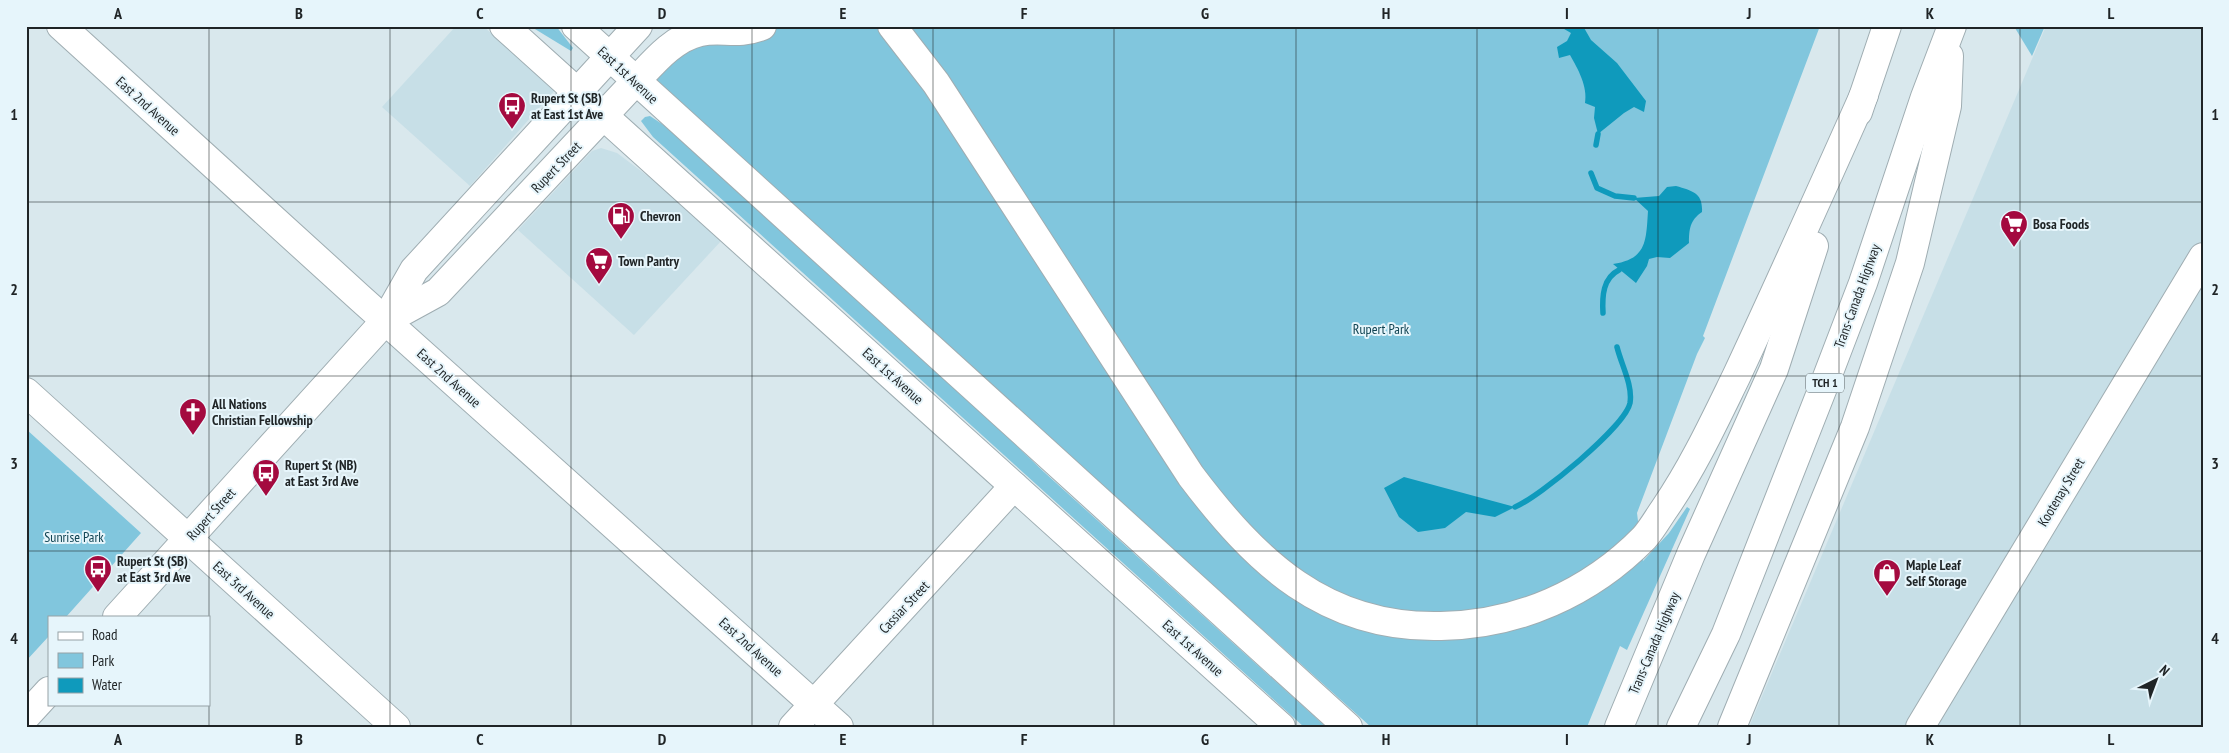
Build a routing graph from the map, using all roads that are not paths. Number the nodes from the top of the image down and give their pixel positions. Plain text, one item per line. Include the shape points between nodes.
1 (61, 26) edge
2 (504, 26) edge
3 (576, 26) edge
4 (638, 26) edge
5 (762, 26) edge
6 (892, 26) edge
7 (1887, 26) edge
8 (1951, 29) edge
9 (608, 57) junction
10 (635, 82) junction
11 (577, 91) junction
12 (1864, 95) junction
13 (604, 116) junction
14 (2203, 257) edge
15 (385, 321) junction
16 (26, 392) edge
17 (1014, 486) junction
18 (188, 539) junction
19 (118, 616) edge
20 (48, 692) edge
21 (814, 704) junction
22 (26, 716) edge
23 (396, 727) edge
24 (793, 727) edge
25 (839, 727) edge
26 (1281, 727) edge
27 (1348, 727) edge
28 (1619, 727) edge
29 (1681, 727) edge
30 (1732, 727) edge
31 (1920, 727) edge

1 - 15 main road, East 2nd Avenue
2 - 11 main road, East 1st Avenue
3 - 9 main road, East 1st Avenue
4 - 9 main road, Rupert Street
5 - 10 main road, Rupert Street via 748,32 700,32 683,39
6 - 12 main road via 936,83 1191,476 1220,514 1252,549 1290,581 1349,612 1395,624 1429,627 1462,626 1509,618 1551,603 1586,585 1645,536 1686,476 1718,414
7 - 12 main road, Trans-Canada Highway
8 - 29 main road, Trans-Canada Highway / TCH 1 via 1824,386 1726,634
8 - 30 main road via 1947,106 1910,263 1855,427
9 - 10 main road, East 1st Avenue
9 - 11 main road, Rupert Street
10 - 13 main road, Rupert Street
10 - 27 main road, East 1st Avenue
11 - 13 main road, East 1st Avenue
11 - 15 main road, Rupert Street via 414,270
12 - 28 main road, Trans-Canada Highway via 1774,369 1691,554
13 - 15 main road, Rupert Street via 438,292
13 - 17 main road, East 1st Avenue
14 - 31 main road, Kootenay Street
15 - 18 main road, Rupert Street
15 - 21 main road, East 2nd Avenue
16 - 18 main road, East 3rd Avenue
17 - 21 main road, Cassiar Street
17 - 26 main road, East 1st Avenue
18 - 19 main road, Rupert Street
18 - 23 main road, East 3rd Avenue
20 - 22 main road
21 - 24 main road, Cassiar Street
21 - 25 main road, East 2nd Avenue

